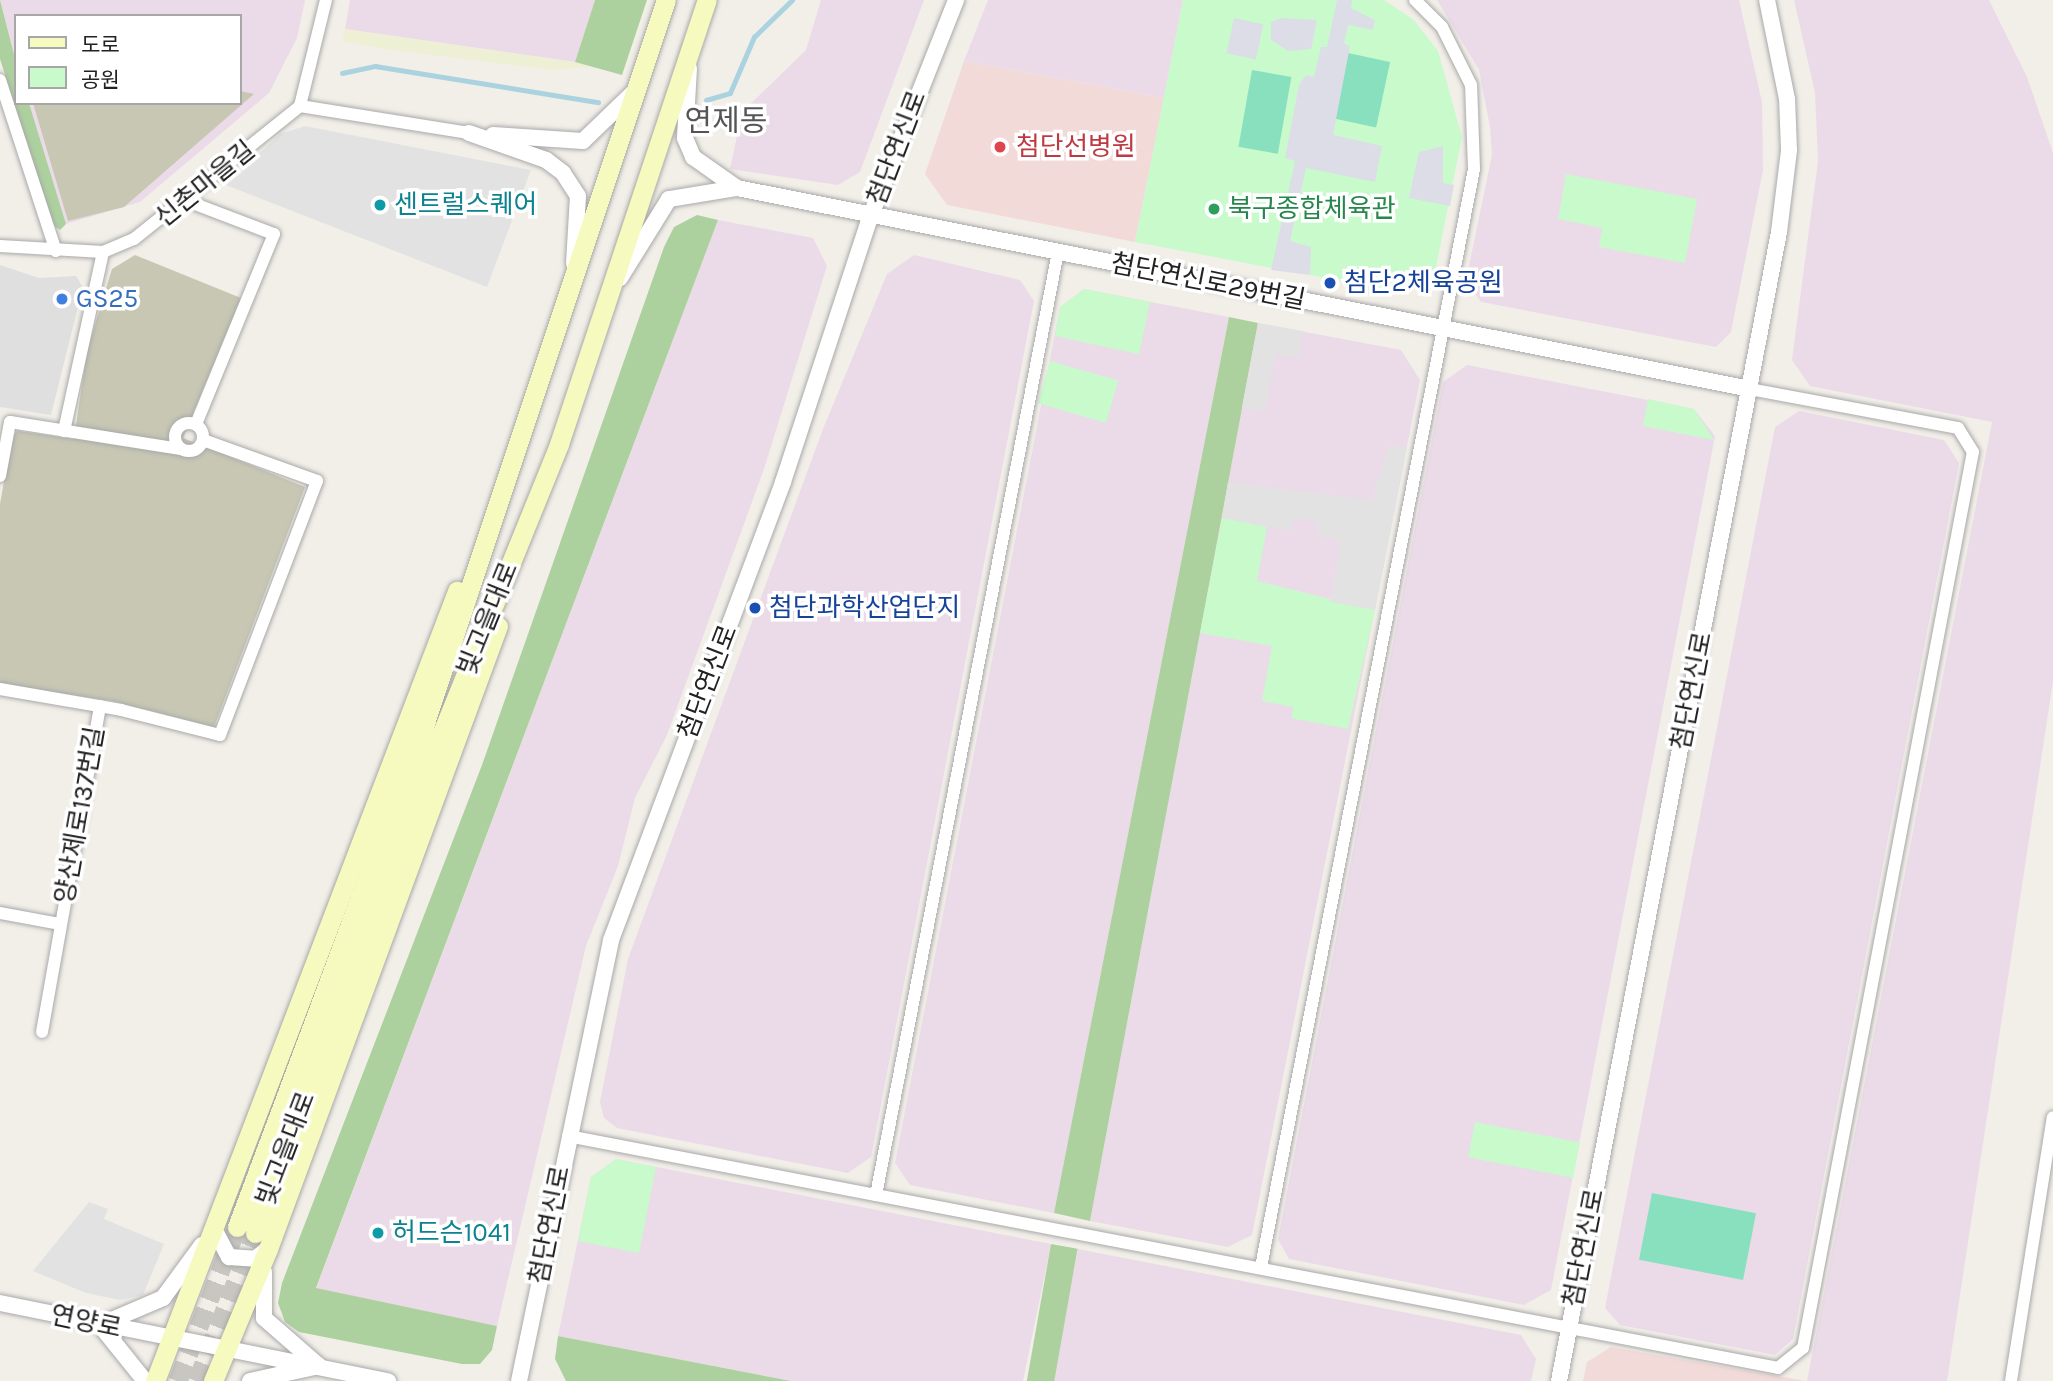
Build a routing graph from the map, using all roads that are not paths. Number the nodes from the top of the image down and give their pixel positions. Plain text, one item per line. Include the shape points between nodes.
1 (326, 0) edge
2 (666, 0) edge
3 (706, 0) edge
4 (956, 0) edge
5 (1415, 0) edge
6 (1767, 0) edge
7 (690, 53) junction
8 (0, 80) edge
9 (639, 87) junction
10 (300, 106) junction
11 (469, 133) junction
12 (737, 188) junction
13 (187, 201) junction
14 (871, 215) junction
15 (0, 246) edge
16 (56, 251) junction
17 (103, 252) junction
18 (1058, 252) junction
19 (573, 288) junction
20 (609, 298) junction
21 (1443, 329) junction
22 (1750, 389) junction
23 (196, 424) junction
24 (64, 431) junction
25 (523, 431) junction
26 (203, 440) junction
27 (559, 444) junction
28 (181, 449) junction
29 (0, 476) edge
30 (0, 690) edge
31 (100, 706) junction
32 (0, 913) edge
33 (60, 924) junction
34 (42, 1032) dead end
35 (2053, 1117) edge
36 (568, 1136) junction
37 (876, 1195) junction
38 (214, 1229) junction
39 (268, 1249) junction
40 (1261, 1267) junction
41 (0, 1303) edge
42 (100, 1325) junction
43 (1569, 1327) junction
44 (173, 1339) junction
45 (225, 1349) junction
46 (319, 1366) junction
47 (145, 1381) edge
48 (155, 1381) edge
49 (213, 1381) edge
50 (250, 1381) edge
51 (388, 1381) edge
52 (519, 1381) edge
53 (1559, 1381) edge
54 (2011, 1381) edge

1 - 10 street
2 - 9 main road, 빛고을대로
3 - 7 main road, 빛고을대로
4 - 14 street, 첨단연신로
5 - 21 street via 1443,27 1462,61 1476,116 1474,169
6 - 22 street, 첨단연신로 via 1779,36 1789,150
7 - 12 street via 685,138 693,157
7 - 20 main road, 빛고을대로
8 - 16 street
9 - 11 street via 583,141
9 - 19 main road, 빛고을대로
10 - 11 street
10 - 13 street, 신촌마을길
11 - 19 street via 546,160 563,173 578,196
12 - 14 street, 첨단연신로29번길
12 - 20 street via 669,199
13 - 17 street, 신촌마을길 via 134,239
13 - 23 street via 274,234
14 - 18 street, 첨단연신로29번길
14 - 36 street, 첨단연신로 via 783,482 611,940
15 - 16 street, 신촌마을길
16 - 17 street, 신촌마을길
17 - 24 street
18 - 21 street, 첨단연신로29번길
18 - 37 street
19 - 25 main road, 빛고을대로
20 - 27 main road, 빛고을대로
21 - 22 street, 첨단연신로29번길
21 - 40 street
22 - 43 street, 첨단연신로
22 - 43 street via 1958,428 1973,452 1803,1348 1778,1368
23 - 26 street
23 - 28 street via 176,432
24 - 28 street
24 - 29 street via 10,422
25 - 27 main road, 빛고을대로 via 246,1230
25 - 38 main road via 398,734
26 - 28 street via 195,450
26 - 31 street via 317,481 220,735
27 - 39 main road via 460,741
30 - 31 street
31 - 33 street, 양산제로137번길
32 - 33 street, 양산제로137번길
33 - 34 street, 양산제로137번길
35 - 54 street
36 - 37 street
36 - 52 street, 첨단연신로
37 - 40 street
38 - 39 street via 229,1257 255,1259
38 - 42 street via 163,1298
38 - 44 main road
39 - 45 main road
39 - 46 street via 260,1295 264,1318
40 - 43 street
41 - 42 street, 연양로
42 - 44 street, 연양로
42 - 47 street
43 - 53 street, 첨단연신로
44 - 45 street, 연양로
44 - 48 main road
45 - 46 street, 연양로
45 - 49 main road
46 - 50 street
46 - 51 street, 연양로

